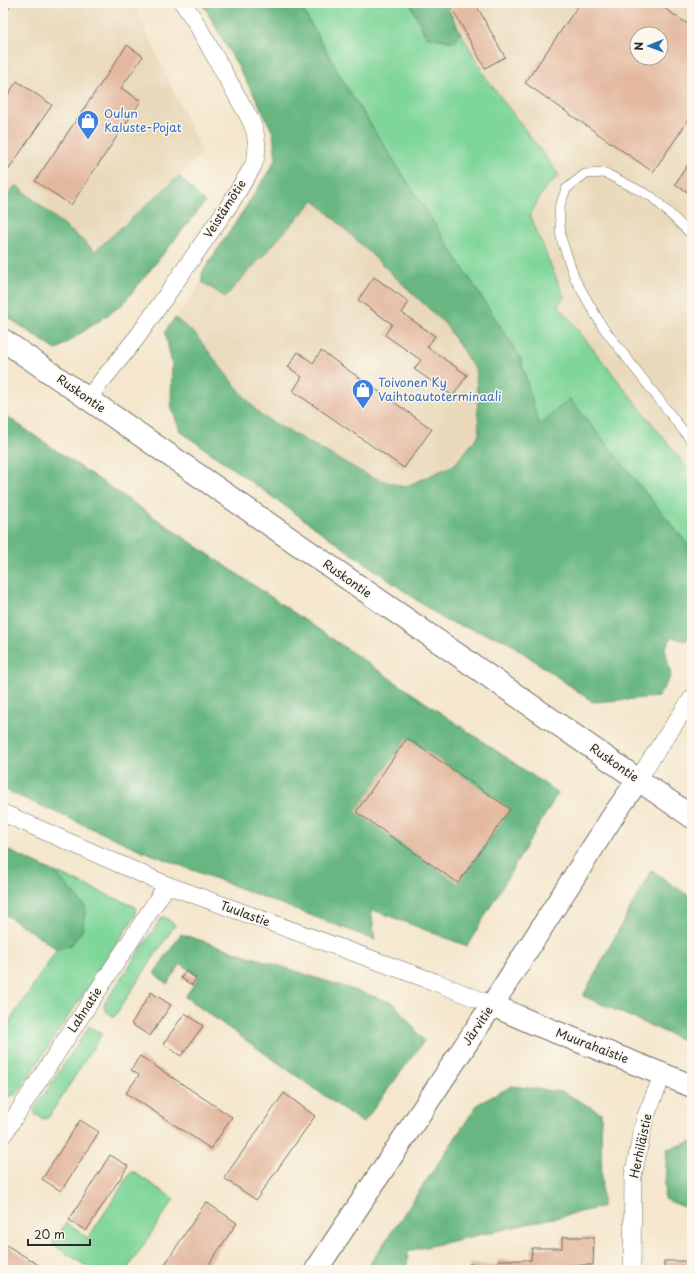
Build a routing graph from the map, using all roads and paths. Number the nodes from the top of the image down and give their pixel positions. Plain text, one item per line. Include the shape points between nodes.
1 (183, 3) edge
2 (692, 235) edge
3 (3, 340) edge
4 (88, 398) junction
5 (692, 442) edge
6 (692, 698) edge
7 (638, 780) junction
8 (3, 813) edge
9 (692, 817) edge
10 (167, 885) junction
11 (492, 1005) junction
12 (663, 1074) junction
13 (692, 1086) edge
14 (6, 1124) edge
15 (316, 1270) edge
16 (632, 1270) edge

1 - 4 street, Veistämötie via 251,120 257,146 256,157 232,201 138,336
2 - 5 lane via 652,197 605,173 585,174 566,189 559,208 561,238 575,279 602,326
3 - 4 main road, Ruskontie
4 - 7 main road, Ruskontie
6 - 7 street
7 - 9 main road, Ruskontie
7 - 11 main road, Järvitie
8 - 10 street, Tuulastie
10 - 11 street, Tuulastie
10 - 14 street, Lahnatie
11 - 12 main road, Muurahaistie
11 - 15 main road, Järvitie
12 - 13 main road, Muurahaistie
12 - 16 street, Herhiläistie via 645,1118 633,1176

